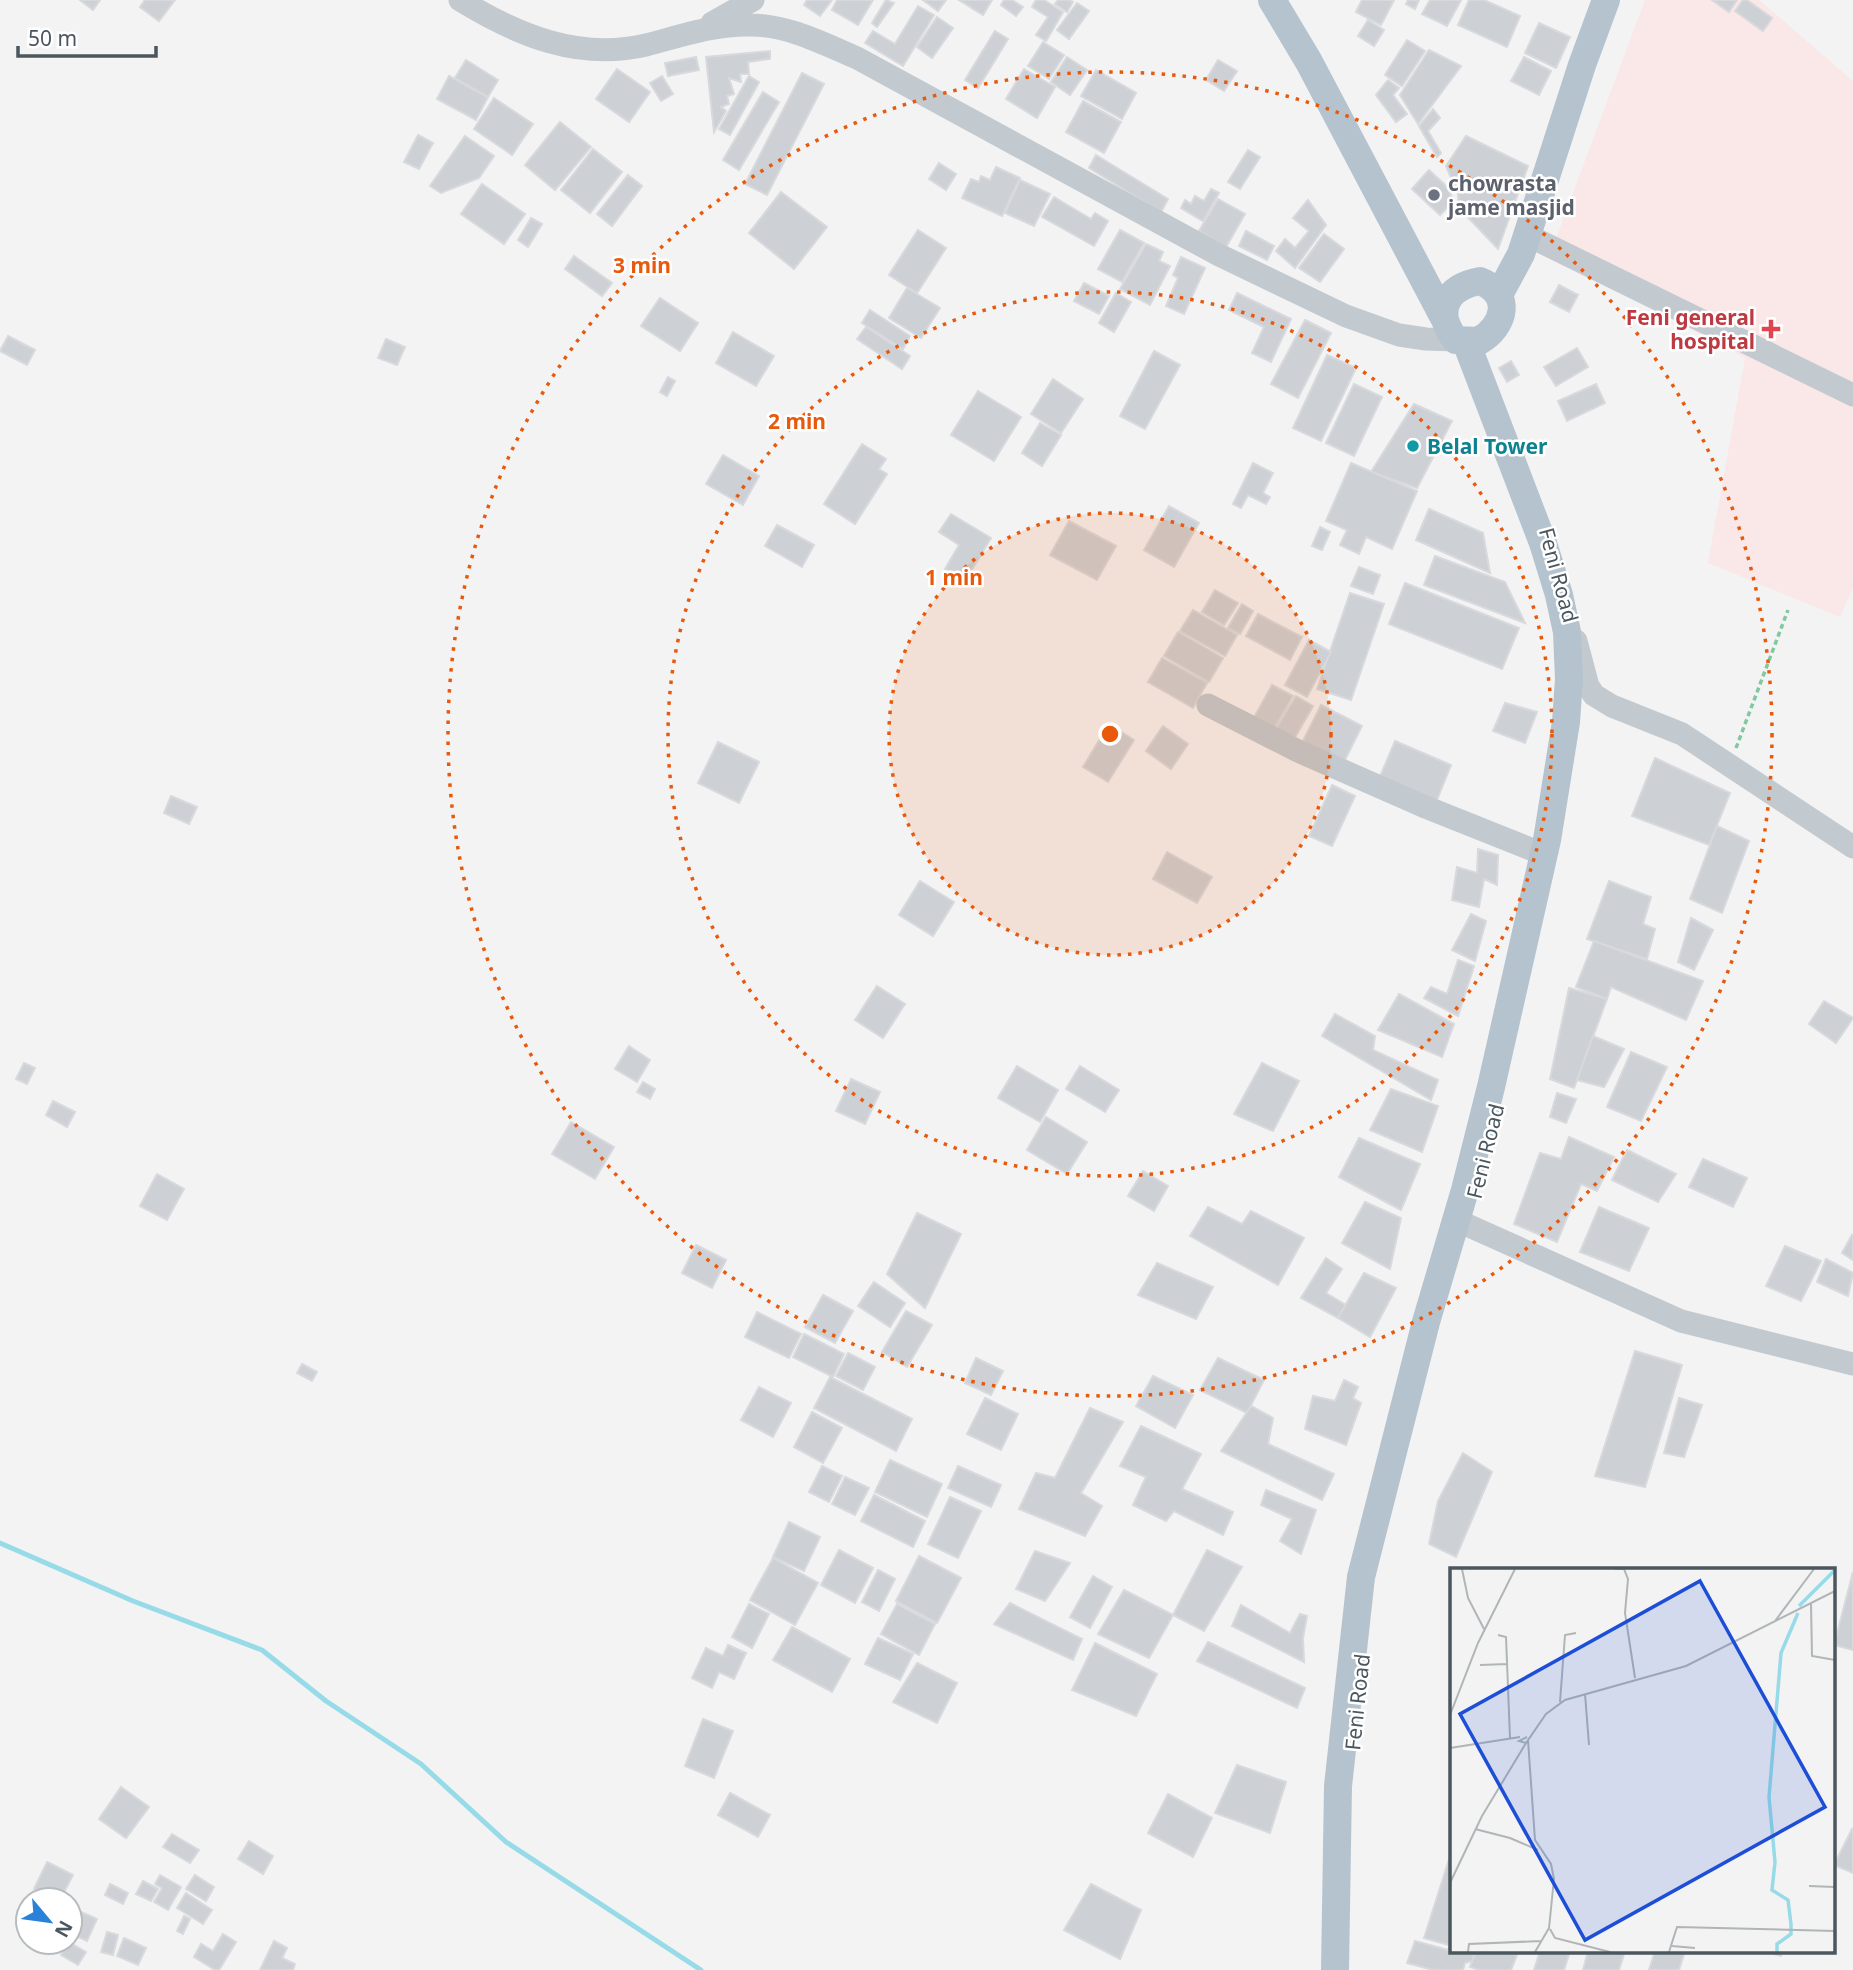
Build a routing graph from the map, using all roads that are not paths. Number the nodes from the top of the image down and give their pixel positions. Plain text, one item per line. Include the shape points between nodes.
1 (460, 0) edge
2 (753, 0) edge
3 (1272, 0) edge
4 (1285, 0) edge
5 (1606, 0) edge
6 (700, 30) junction
7 (1527, 235) junction
8 (1499, 295) junction
9 (1459, 326) junction
10 (1853, 395) edge
11 (1576, 641) junction
12 (1208, 705) dead end
13 (1853, 847) edge
14 (1543, 854) junction
15 (1467, 1225) junction
16 (1853, 1364) edge
17 (1335, 1970) edge
18 (1342, 1970) edge

1 - 6 street via 489,18 554,44 599,51
2 - 6 street
3 - 9 main road
4 - 9 main road, Feni Road
5 - 7 main road
6 - 9 street via 752,24 802,34 857,58 1219,255 1346,316 1399,335 1426,339
7 - 8 main road
7 - 10 street
8 - 9 main road via 1502,309 1496,328
8 - 9 main road via 1480,281 1467,284
9 - 11 main road, Feni Road via 1551,539
9 - 14 main road via 1543,543 1567,632 1566,722
11 - 13 street via 1594,695 1682,734
11 - 15 main road, Feni Road via 1574,748
12 - 14 street via 1298,751
14 - 17 main road via 1491,1087 1361,1577 1338,1786
15 - 16 street via 1681,1321
15 - 18 main road, Feni Road via 1370,1584 1352,1738

